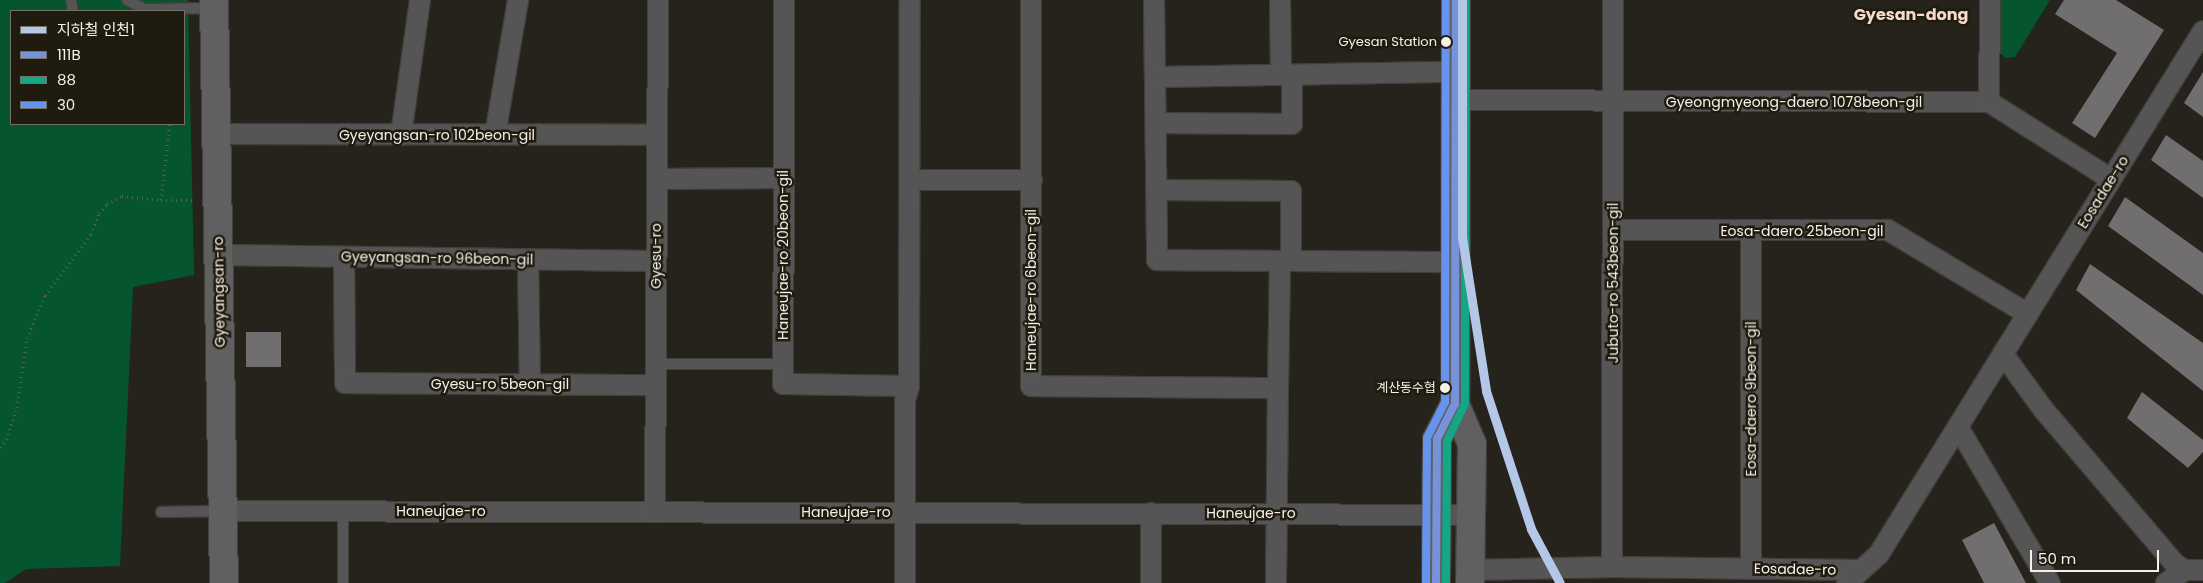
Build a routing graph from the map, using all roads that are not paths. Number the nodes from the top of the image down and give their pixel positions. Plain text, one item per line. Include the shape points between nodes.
1 (127, 0) edge
2 (420, 0) edge
3 (518, 0) edge
4 (658, 0) edge
5 (784, 0) edge
6 (910, 0) edge
7 (1031, 0) edge
8 (1154, 0) edge
9 (1280, 0) edge
10 (1456, 0) edge
11 (1614, 0) edge
12 (1990, 0) edge
13 (214, 4) edge
14 (2203, 31) edge
15 (1456, 72) junction
16 (1287, 75) junction
17 (1155, 77) junction
18 (1455, 100) junction
19 (1613, 101) junction
20 (1989, 102) junction
21 (1156, 123) junction
22 (216, 134) junction
23 (401, 135) junction
24 (495, 135) junction
25 (657, 135) junction
26 (783, 178) junction
27 (657, 179) junction
28 (2111, 179) junction
29 (910, 180) junction
30 (1032, 180) junction
31 (1156, 190) junction
32 (1613, 230) junction
33 (1751, 230) junction
34 (218, 255) junction
35 (344, 257) junction
36 (528, 260) junction
37 (656, 261) junction
38 (1285, 261) junction
39 (1455, 262) junction
40 (2028, 314) junction
41 (2003, 354) junction
42 (655, 364) junction
43 (783, 364) junction
44 (530, 384) junction
45 (655, 385) junction
46 (909, 386) junction
47 (1278, 388) junction
48 (1454, 404) junction
49 (1958, 427) junction
50 (222, 510) junction
51 (343, 511) junction
52 (161, 512) dead end
53 (654, 512) junction
54 (905, 512) junction
55 (1151, 513) junction
56 (1277, 514) junction
57 (1436, 514) junction
58 (1470, 515) junction
59 (1612, 567) junction
60 (1751, 568) junction
61 (2194, 570) edge
62 (1854, 576) edge
63 (1470, 577) edge
64 (224, 583) edge
65 (343, 583) edge
66 (905, 583) edge
67 (1151, 583) edge
68 (1276, 583) edge
69 (1436, 583) edge
70 (2050, 583) edge
71 (2166, 583) edge

1 - 13 lane via 145,9
2 - 23 street
3 - 24 street
4 - 25 street, Gyesu-ro
5 - 26 street, Haneujae-ro 20beon-gil
6 - 29 street
7 - 30 street, Haneujae-ro 6beon-gil
8 - 17 street
9 - 16 street
10 - 15 street
11 - 19 street, Jubuto-ro 543beon-gil
12 - 20 street
13 - 22 street, Gyeyangsan-ro
14 - 28 street, Eosadae-ro
15 - 16 street
15 - 18 street
16 - 17 street
16 - 21 street via 1292,124
17 - 21 street
18 - 19 street, Gyeongmyeong-daero 1078beon-gil
18 - 39 street
19 - 20 street, Gyeongmyeong-daero 1078beon-gil
19 - 32 street, Jubuto-ro 543beon-gil
20 - 28 street
21 - 31 street
22 - 23 street, Gyeyangsan-ro 102beon-gil
22 - 34 street, Gyeyangsan-ro
23 - 24 street, Gyeyangsan-ro 102beon-gil
24 - 25 street, Gyeyangsan-ro 102beon-gil
25 - 27 street, Gyesu-ro
26 - 27 street
26 - 43 street, Haneujae-ro 20beon-gil
27 - 37 street, Gyesu-ro
28 - 40 street, Eosadae-ro
29 - 30 street
29 - 46 street
30 - 47 street, Haneujae-ro 6beon-gil via 1031,386
31 - 38 street via 1157,260
31 - 38 street via 1291,191
32 - 33 street, Eosa-daero 25beon-gil
32 - 59 street, Jubuto-ro 543beon-gil
33 - 40 street, Eosa-daero 25beon-gil via 1888,230
33 - 60 street, Eosa-daero 9beon-gil
34 - 35 street, Gyeyangsan-ro 96beon-gil
34 - 50 street, Gyeyangsan-ro
35 - 36 street, Gyeyangsan-ro 96beon-gil
35 - 44 street, Gyesu-ro 5beon-gil via 345,383
36 - 37 street, Gyeyangsan-ro 96beon-gil
36 - 44 street
37 - 42 street, Gyesu-ro
38 - 39 street
38 - 47 street
39 - 48 street
40 - 41 street, Eosadae-ro
41 - 49 street, Eosadae-ro
41 - 61 street via 2043,409 2174,564
42 - 43 lane
42 - 45 street, Gyesu-ro
43 - 46 street, Haneujae-ro 20beon-gil via 783,384
44 - 45 street, Gyesu-ro 5beon-gil
45 - 53 street, Gyesu-ro
46 - 54 street via 905,400
47 - 56 street
48 - 57 street via 1437,439
48 - 58 street via 1472,444
49 - 62 street, Eosadae-ro via 1879,554
49 - 70 street
50 - 51 street, Haneujae-ro
50 - 52 lane
50 - 64 street, Gyeyangsan-ro
51 - 53 street, Haneujae-ro
51 - 65 lane
53 - 54 street, Haneujae-ro
54 - 55 street, Haneujae-ro
54 - 66 street
55 - 56 street, Haneujae-ro
55 - 67 street
56 - 57 street, Haneujae-ro
56 - 68 street
57 - 58 street, Haneujae-ro
57 - 69 street
58 - 63 street
59 - 60 street, Eosadae-ro
59 - 63 street, Eosadae-ro
60 - 62 street, Eosadae-ro
61 - 71 street

